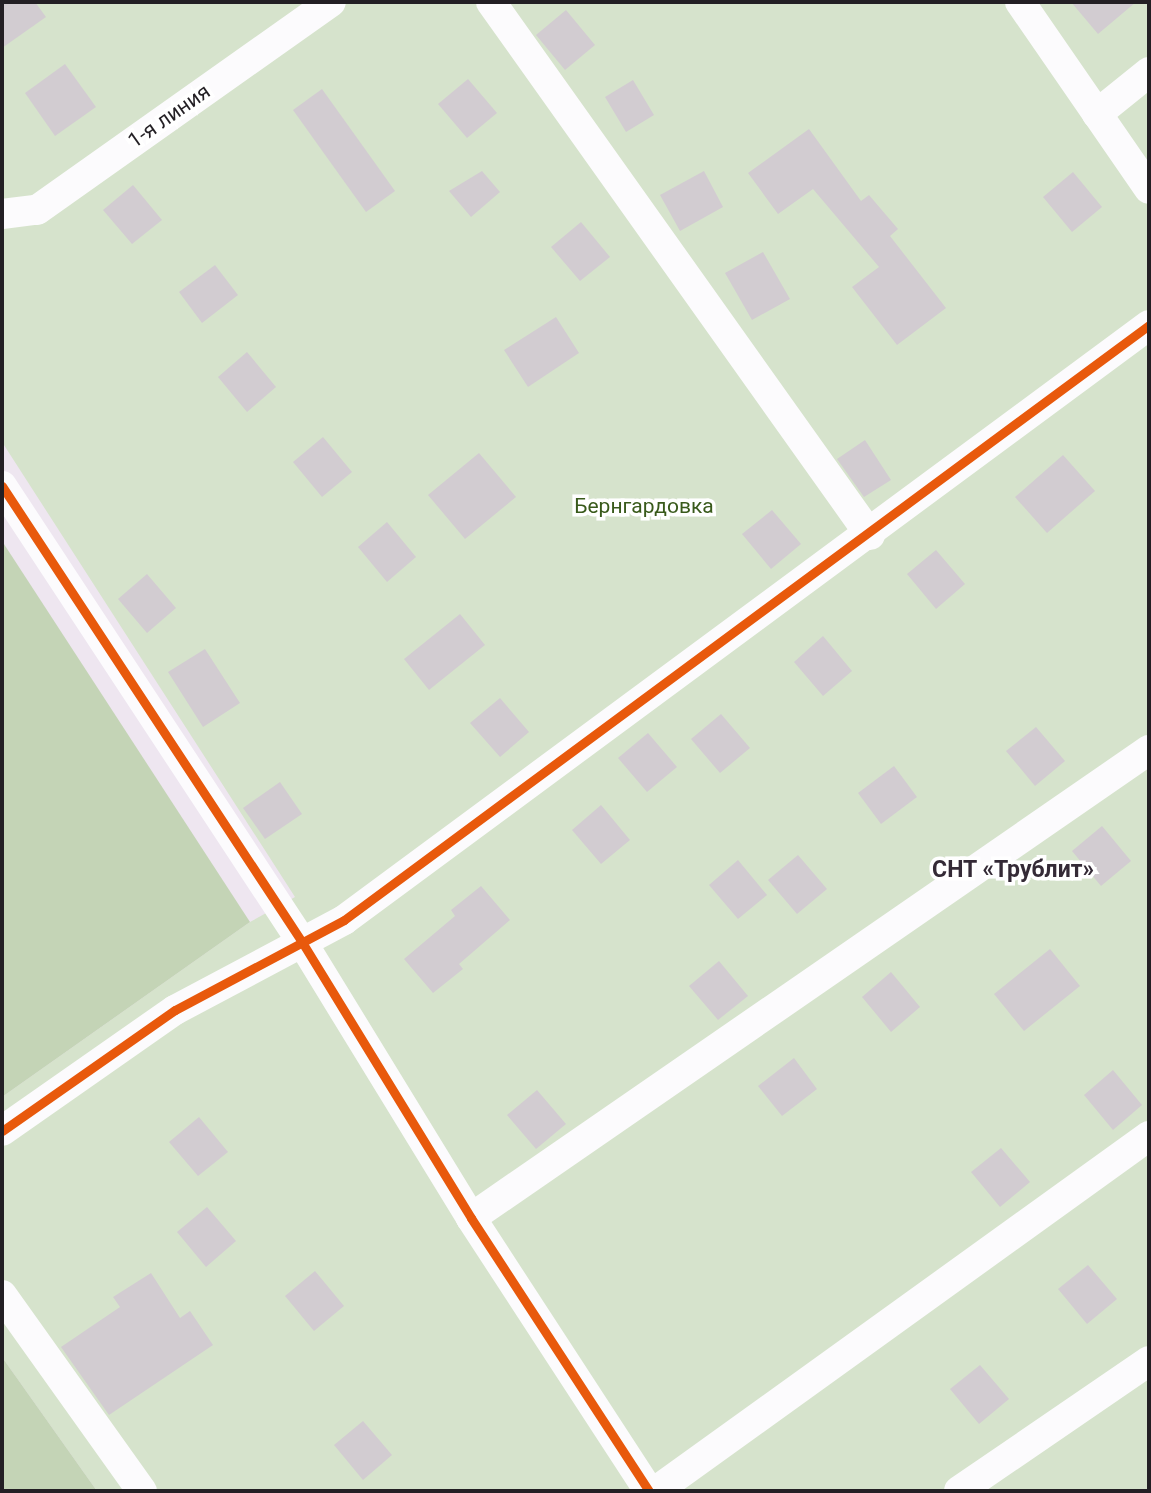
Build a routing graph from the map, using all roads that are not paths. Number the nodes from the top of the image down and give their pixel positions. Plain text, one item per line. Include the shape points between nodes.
1 (331, 2) edge
2 (491, 2) edge
3 (1020, 2) edge
4 (1149, 72) edge
5 (1097, 114) junction
6 (1149, 189) edge
7 (2, 214) edge
8 (1149, 325) edge
9 (2, 486) edge
10 (870, 535) junction
11 (1149, 750) edge
12 (302, 942) junction
13 (2, 1130) edge
14 (1149, 1136) edge
15 (471, 1218) junction
16 (2, 1295) edge
17 (1149, 1361) edge
18 (142, 1491) edge
19 (649, 1491) edge
20 (656, 1491) edge
21 (959, 1491) edge

1 - 7 street, 1-я линия via 37,210
2 - 10 street
3 - 5 street
4 - 5 street
5 - 6 street
8 - 10 street
9 - 12 street
10 - 12 street via 344,920
11 - 15 street
12 - 13 street via 175,1010
12 - 15 street
14 - 20 street
15 - 19 street
16 - 18 street
17 - 21 street

